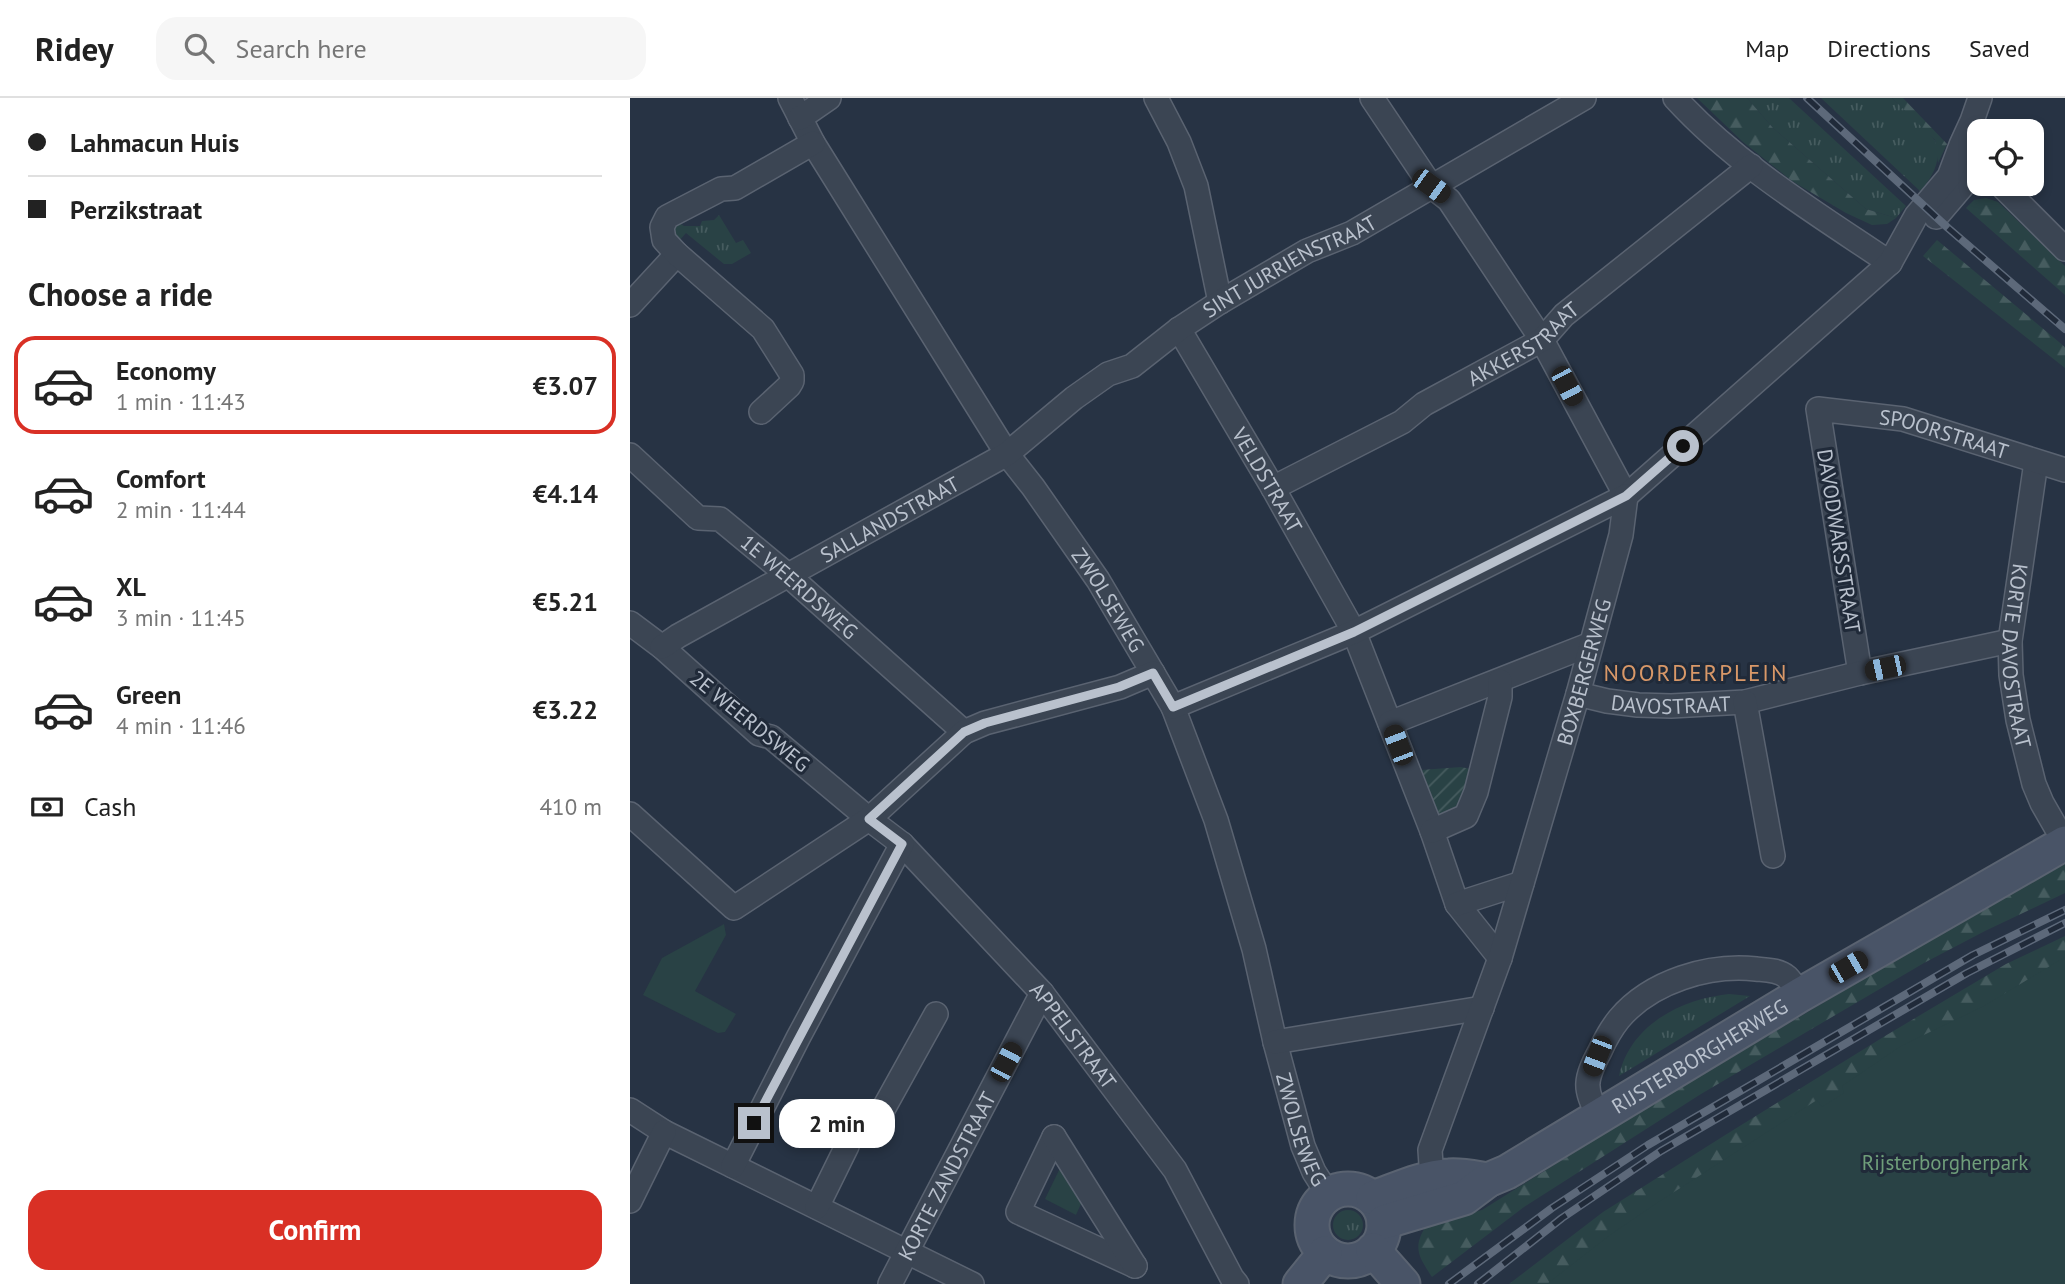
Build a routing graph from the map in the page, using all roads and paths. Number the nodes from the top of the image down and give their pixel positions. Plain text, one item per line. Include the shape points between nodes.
1 (829, 98) edge
2 (1156, 98) edge
3 (1373, 98) edge
4 (1584, 98) edge
5 (1675, 98) edge
6 (1980, 98) edge
7 (795, 108) edge
8 (1973, 119) edge
9 (1967, 132) edge
10 (813, 143) junction
11 (1751, 166) junction
12 (1967, 180) edge
13 (1431, 186) junction
14 (2012, 196) edge
15 (1903, 242) junction
16 (2065, 249) edge
17 (677, 254) junction
18 (1891, 263) junction
19 (1220, 302) junction
20 (630, 305) edge
21 (1179, 329) junction
22 (1542, 340) junction
23 (1818, 409) joint
24 (761, 412) dead end
25 (630, 454) edge
26 (1007, 454) junction
27 (2036, 462) junction
28 (2065, 470) edge
29 (1273, 488) junction
30 (1626, 496) junction
31 (789, 576) junction
32 (630, 623) edge
33 (1354, 632) junction
34 (2010, 641) junction
35 (1591, 644) junction
36 (662, 647) junction
37 (1153, 673) junction
38 (1860, 673) junction
39 (1500, 681) junction
40 (1578, 694) junction
41 (1745, 702) junction
42 (1173, 707) junction
43 (1390, 723) junction
44 (964, 732) junction
45 (630, 814) edge
46 (869, 819) junction
47 (1432, 831) junction
48 (2065, 843) edge
49 (902, 844) junction
50 (1773, 856) dead end
51 (1522, 883) junction
52 (1457, 904) junction
53 (1500, 958) junction
54 (1042, 993) junction
55 (1800, 995) junction
56 (1482, 1008) junction
57 (936, 1014) dead end
58 (1275, 1042) junction
59 (630, 1111) edge
60 (1599, 1116) junction
61 (664, 1132) junction
62 (733, 1166) junction
63 (1435, 1192) junction
64 (1328, 1194) junction
65 (630, 1201) edge
66 (817, 1207) junction
67 (1377, 1223) junction
68 (907, 1251) junction
69 (1325, 1253) junction
70 (1130, 1275) edge
71 (890, 1284) edge
72 (972, 1284) edge
73 (1237, 1284) edge
74 (1300, 1284) edge
75 (1404, 1284) edge

1 - 7 street
2 - 19 street via 1196,186
3 - 13 street
4 - 13 street, SINT JURRIENSTRAAT
5 - 11 street
6 - 8 street
7 - 10 street, ZWOLSEWEG
9 - 15 street via 1950,177 1916,216
10 - 17 street via 735,188 721,189 667,218 662,227 664,240
10 - 26 street, ZWOLSEWEG
11 - 18 street
11 - 22 street, AKKERSTRAAT via 1563,315
12 - 15 street via 1928,227
13 - 19 street, SINT JURRIENSTRAAT
13 - 22 street via 1450,200
14 - 16 street
15 - 18 street
17 - 20 street
17 - 24 street via 763,329 792,375 789,386
18 - 30 street
19 - 21 street, SINT JURRIENSTRAAT
21 - 26 street, SINT JURRIENSTRAAT via 1132,366 1108,374 1074,398
21 - 29 street, VELDSTRAAT
22 - 29 street, AKKERSTRAAT via 1424,404 1402,422
22 - 30 street
23 - 27 street, SPOORSTRAAT via 1903,419
23 - 38 street, DAVODWARSSTRAAT
25 - 31 street, 1E WEERDSWEG via 698,518 720,519
26 - 31 street, SALLANDSTRAAT
26 - 37 street, ZWOLSEWEG via 1098,580
27 - 28 street, SPOORSTRAAT
27 - 34 street, KORTE DAVOSTRAAT
29 - 33 street, VELDSTRAAT
30 - 33 street
30 - 35 street, BOXBERGERWEG via 1621,536
31 - 36 street, SALLANDSTRAAT
31 - 44 street, 1E WEERDSWEG
32 - 36 street, 2E WEERDSWEG
33 - 42 street
33 - 43 street, VELDSTRAAT
34 - 38 street, DAVOSTRAAT
34 - 48 street, KORTE DAVOSTRAAT via 2018,720 2029,765 2042,803
35 - 39 street
35 - 40 street, BOXBERGERWEG
36 - 46 street, 2E WEERDSWEG via 759,734 771,737
37 - 42 street, ZWOLSEWEG
37 - 44 street
38 - 41 street, DAVOSTRAAT
39 - 43 street
39 - 47 street via 1500,697 1466,816
40 - 41 street, DAVOSTRAAT via 1638,705
40 - 51 street, BOXBERGERWEG
41 - 50 street
42 - 58 street, ZWOLSEWEG via 1216,820 1254,949
43 - 47 street, VELDSTRAAT
44 - 46 street
45 - 46 street via 734,908
46 - 49 street, APPELSTRAAT
47 - 52 street, VELDSTRAAT
48 - 55 street, RIJSTERBORGHERWEG
49 - 54 street, APPELSTRAAT
49 - 62 street
51 - 52 street
51 - 53 street, BOXBERGERWEG
52 - 53 street, VELDSTRAAT
53 - 56 street, BOXBERGERWEG
54 - 68 street, KORTE ZANDSTRAAT
54 - 73 street, APPELSTRAAT via 1175,1170
55 - 60 street, RIJSTERBORGHERWEG
55 - 60 street, RIJSTERBORGHERWEG via 1787,977 1749,968 1698,973 1651,992 1620,1018 1597,1056 1587,1088
56 - 58 street
56 - 63 street, BOXBERGERWEG via 1430,1150
57 - 66 street via 870,1133 852,1131
58 - 64 street, ZWOLSEWEG via 1306,1154
59 - 61 street
60 - 63 street, RIJSTERBORGHERWEG via 1464,1198
61 - 62 street
61 - 65 street
62 - 66 street
63 - 67 street, RIJSTERBORGHERWEG
64 - 67 street via 1351,1188 1367,1193
64 - 69 street via 1311,1219 1315,1241
66 - 68 street
67 - 69 street via 1363,1258 1349,1261
67 - 75 street
68 - 71 street, KORTE ZANDSTRAAT
68 - 72 street
69 - 74 street
70 - 70 street via 1018,1212 1054,1137 1062,1149

